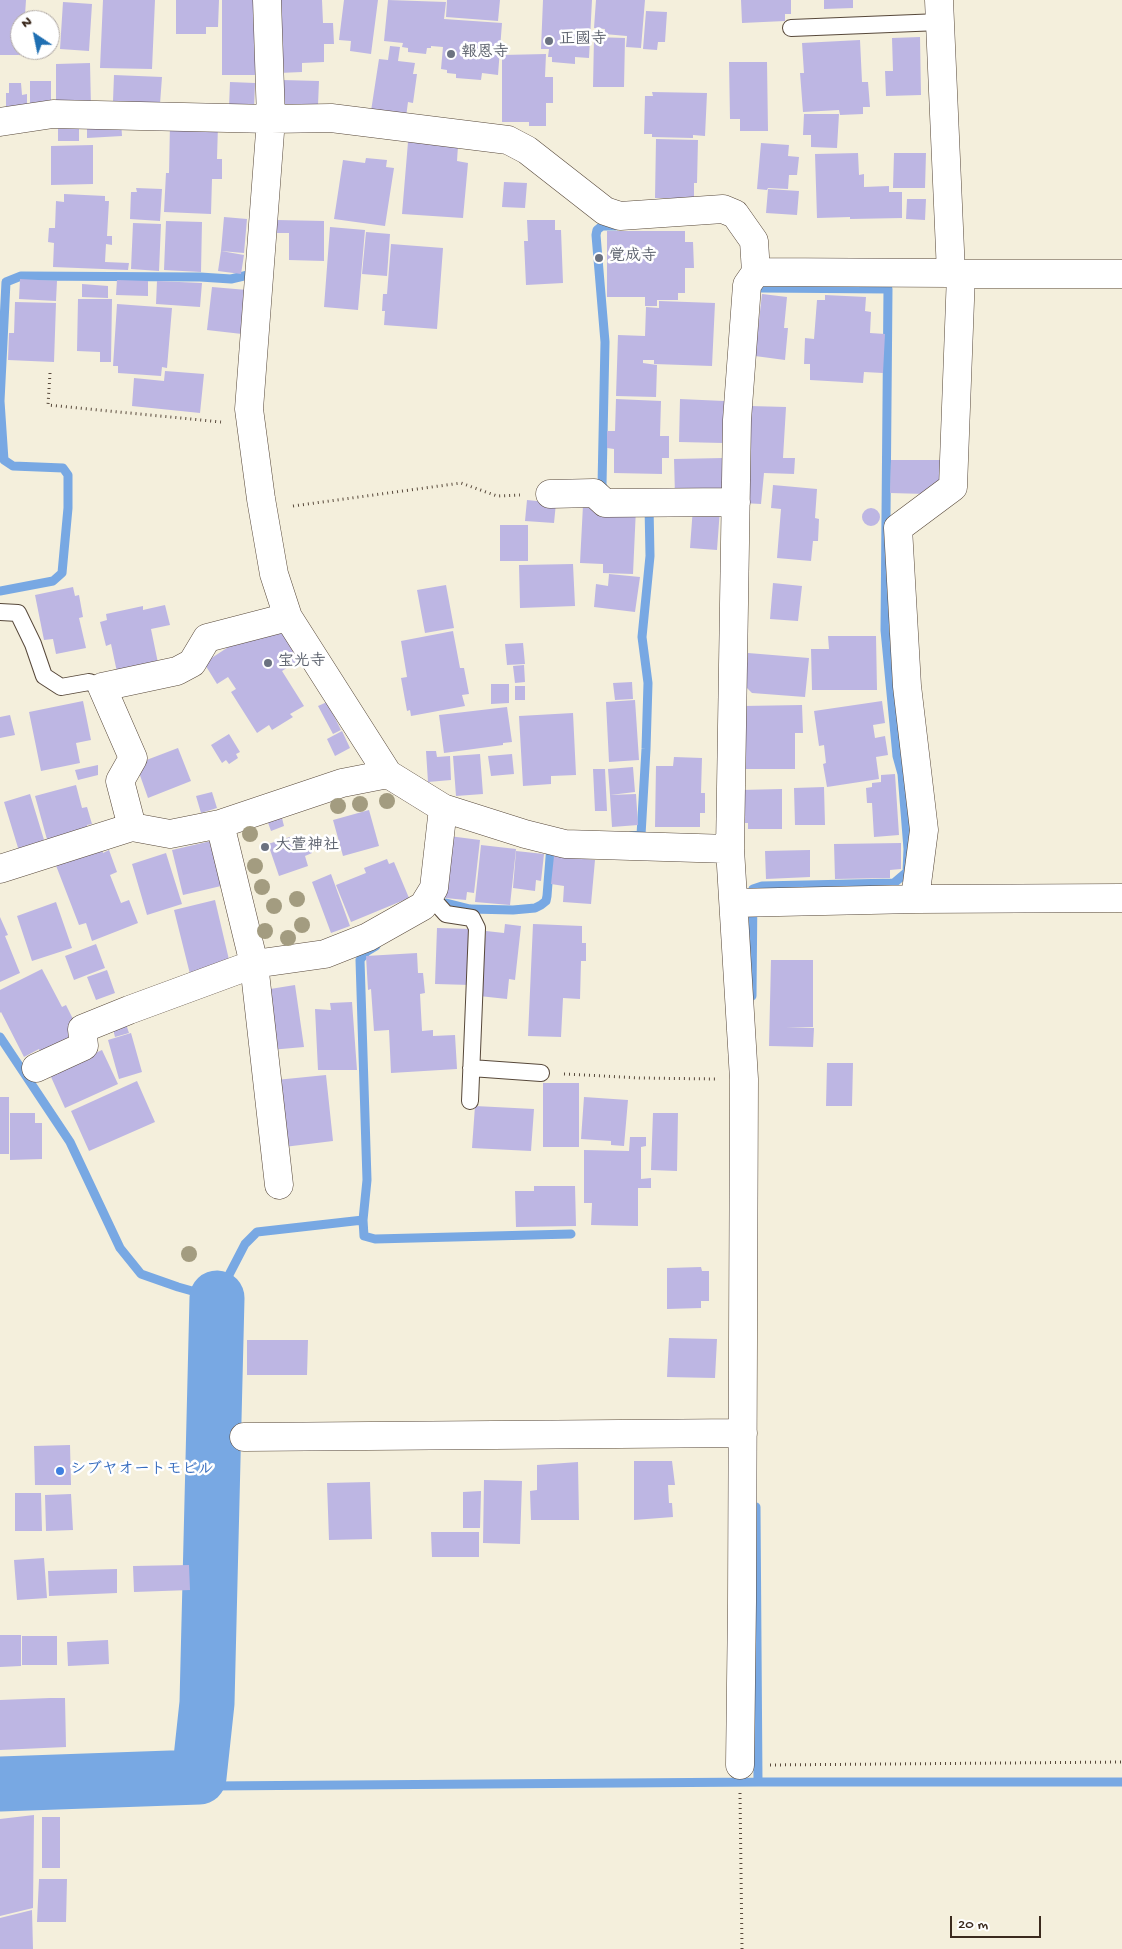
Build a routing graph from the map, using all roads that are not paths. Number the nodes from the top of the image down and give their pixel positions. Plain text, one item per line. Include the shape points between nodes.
1 (267, 0) edge
2 (940, 11) edge
3 (791, 28) dead end
4 (271, 119) junction
5 (0, 122) edge
6 (756, 272) junction
7 (956, 274) junction
8 (1122, 274) edge
9 (550, 494) road end
10 (736, 502) junction
11 (0, 612) edge
12 (288, 617) junction
13 (102, 687) junction
14 (388, 774) junction
15 (443, 808) junction
16 (220, 824) junction
17 (132, 827) junction
18 (730, 849) junction
19 (0, 868) edge
20 (430, 896) junction
21 (1122, 898) edge
22 (914, 899) junction
23 (747, 903) junction
24 (254, 964) junction
25 (36, 1068) dead end
26 (472, 1068) junction
27 (541, 1073) road end
28 (470, 1101) dead end
29 (279, 1185) dead end
30 (743, 1433) junction
31 (244, 1437) dead end
32 (740, 1765) road end

1 - 4 street
2 - 3 lane
2 - 7 street
4 - 5 street via 52,114
4 - 6 street via 331,118 508,140 527,150 605,211 620,216 722,209 735,214 754,241
4 - 12 street via 249,409 262,510 274,574
6 - 7 street
6 - 10 street via 747,284 737,420
7 - 8 street
7 - 22 street via 953,486 898,528 907,686 924,830
9 - 10 street via 594,493 606,503
10 - 18 street
11 - 13 lane via 18,613 44,676 61,687 88,682
12 - 13 street via 207,638 192,663 177,671
12 - 14 street
13 - 17 street via 133,758 120,781
14 - 15 street
14 - 16 street via 342,783
15 - 18 street via 565,844
15 - 20 street via 434,888
16 - 17 street via 170,834
16 - 24 street
17 - 19 street
18 - 23 street
20 - 24 street via 423,906 368,937 326,954
20 - 26 lane via 446,914 472,918 477,928
21 - 22 street
22 - 23 street
23 - 30 street
24 - 25 street via 82,1029 84,1046
24 - 29 street
26 - 27 lane
26 - 28 lane
30 - 31 street
30 - 32 street

